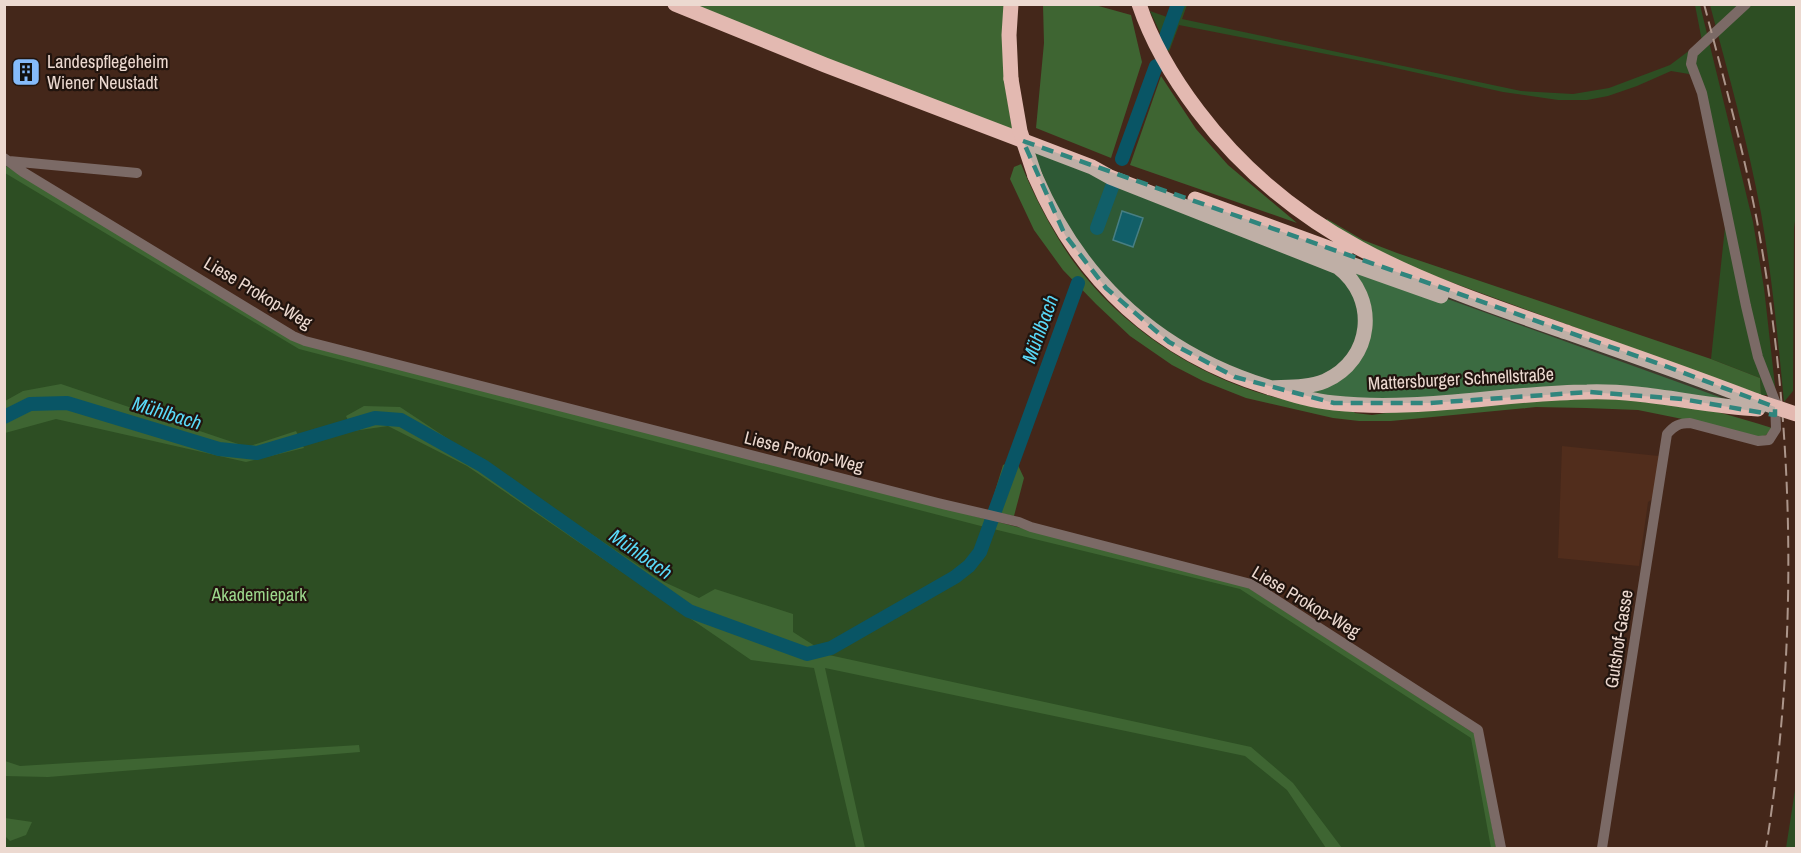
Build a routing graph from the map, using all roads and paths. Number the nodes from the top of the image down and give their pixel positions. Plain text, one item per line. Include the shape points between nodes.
1 (675, 4) edge
2 (1011, 4) edge
3 (1138, 4) edge
4 (1746, 4) edge
5 (7, 160) edge
6 (1092, 167) junction
7 (137, 173) dead end
8 (1164, 198) junction
9 (1463, 296) junction
10 (1270, 388) junction
11 (1757, 405) junction
12 (1797, 414) edge
13 (1797, 422) edge
14 (1501, 849) edge
15 (1602, 849) edge

1 - 6 highway
2 - 10 highway, Mattersburger Schnellstraße, bridge via 1011,79 1020,130 1035,176 1070,242 1126,308 1169,342 1235,377
3 - 9 highway, Mattersburger Schnellstraße via 1165,61 1210,127 1247,168 1323,228 1362,251
4 - 15 street, Gutshof-Gasse via 1693,53 1691,64 1702,93 1758,357 1775,401 1776,429 1769,440 1758,441 1690,423 1680,423 1667,434
5 - 7 street, Liese Prokop-Weg
5 - 14 street, Liese Prokop-Weg via 305,341 1251,584 1475,727 1480,735
6 - 8 highway
6 - 9 highway via 1113,169
8 - 10 highway via 1331,264 1356,286 1364,303 1366,321 1360,345 1347,364 1317,384
8 - 11 highway
9 - 11 highway, Mattersburger Schnellstraße
10 - 11 highway, Mattersburger Schnellstraße via 1334,403 1430,404 1589,392 1637,393 1727,407
11 - 12 highway, Mattersburger Schnellstraße, bridge
11 - 13 highway, Mattersburger Schnellstraße

